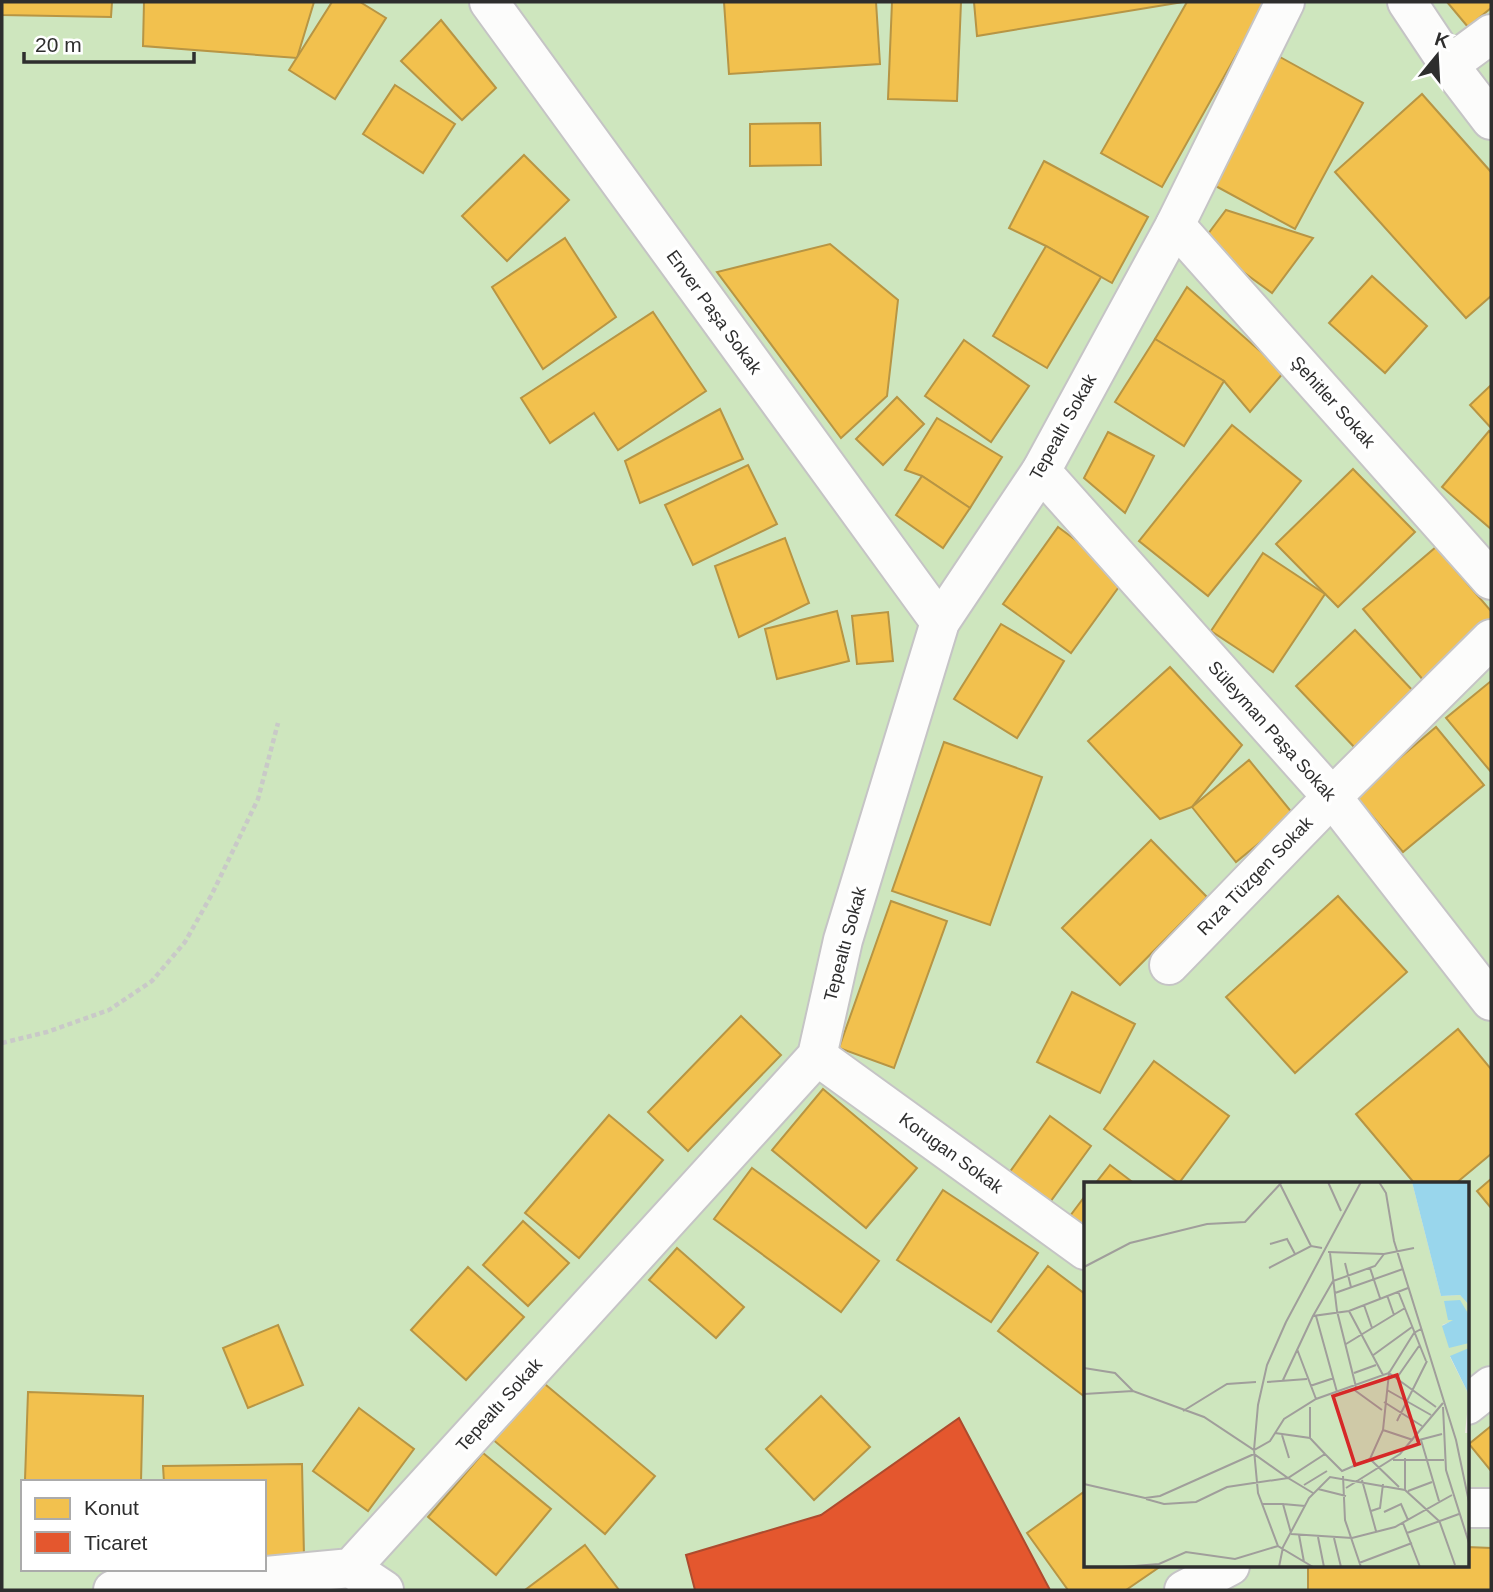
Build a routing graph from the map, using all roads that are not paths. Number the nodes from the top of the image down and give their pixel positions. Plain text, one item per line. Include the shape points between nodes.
1 (489, 2) edge
2 (1284, 2) edge
3 (1407, 2) edge
4 (1491, 34) edge
5 (1450, 65) junction
6 (1491, 120) edge
7 (1175, 225) junction
8 (1041, 471) junction
9 (1491, 580) edge
10 (940, 622) junction
11 (1491, 639) edge
12 (1332, 797) junction
13 (1169, 965) dead end
14 (1491, 1001) edge
15 (817, 1056) junction
16 (1084, 1249) edge
17 (1491, 1386) edge
18 (1468, 1404) edge
19 (1468, 1508) edge
20 (1491, 1508) edge
21 (351, 1568) junction
22 (1226, 1568) edge
23 (113, 1590) edge
24 (384, 1590) edge
25 (1184, 1590) edge

1 - 10 street, Enver Paşa Sokak
2 - 7 street, Tepealtı Sokak
3 - 5 street
4 - 5 street
5 - 6 street
7 - 8 street, Tepealtı Sokak
7 - 9 street, Şehitler Sokak
8 - 10 street, Tepealtı Sokak
8 - 12 street, Süleyman Paşa Sokak
10 - 15 street, Tepealtı Sokak via 843,940
11 - 12 street, Rıza Tüzgen Sokak
12 - 13 street, Rıza Tüzgen Sokak
12 - 14 street, Süleyman Paşa Sokak
15 - 16 street, Korugan Sokak
15 - 21 street, Tepealtı Sokak
17 - 18 street
19 - 20 street
21 - 23 street
21 - 24 street
22 - 25 street

